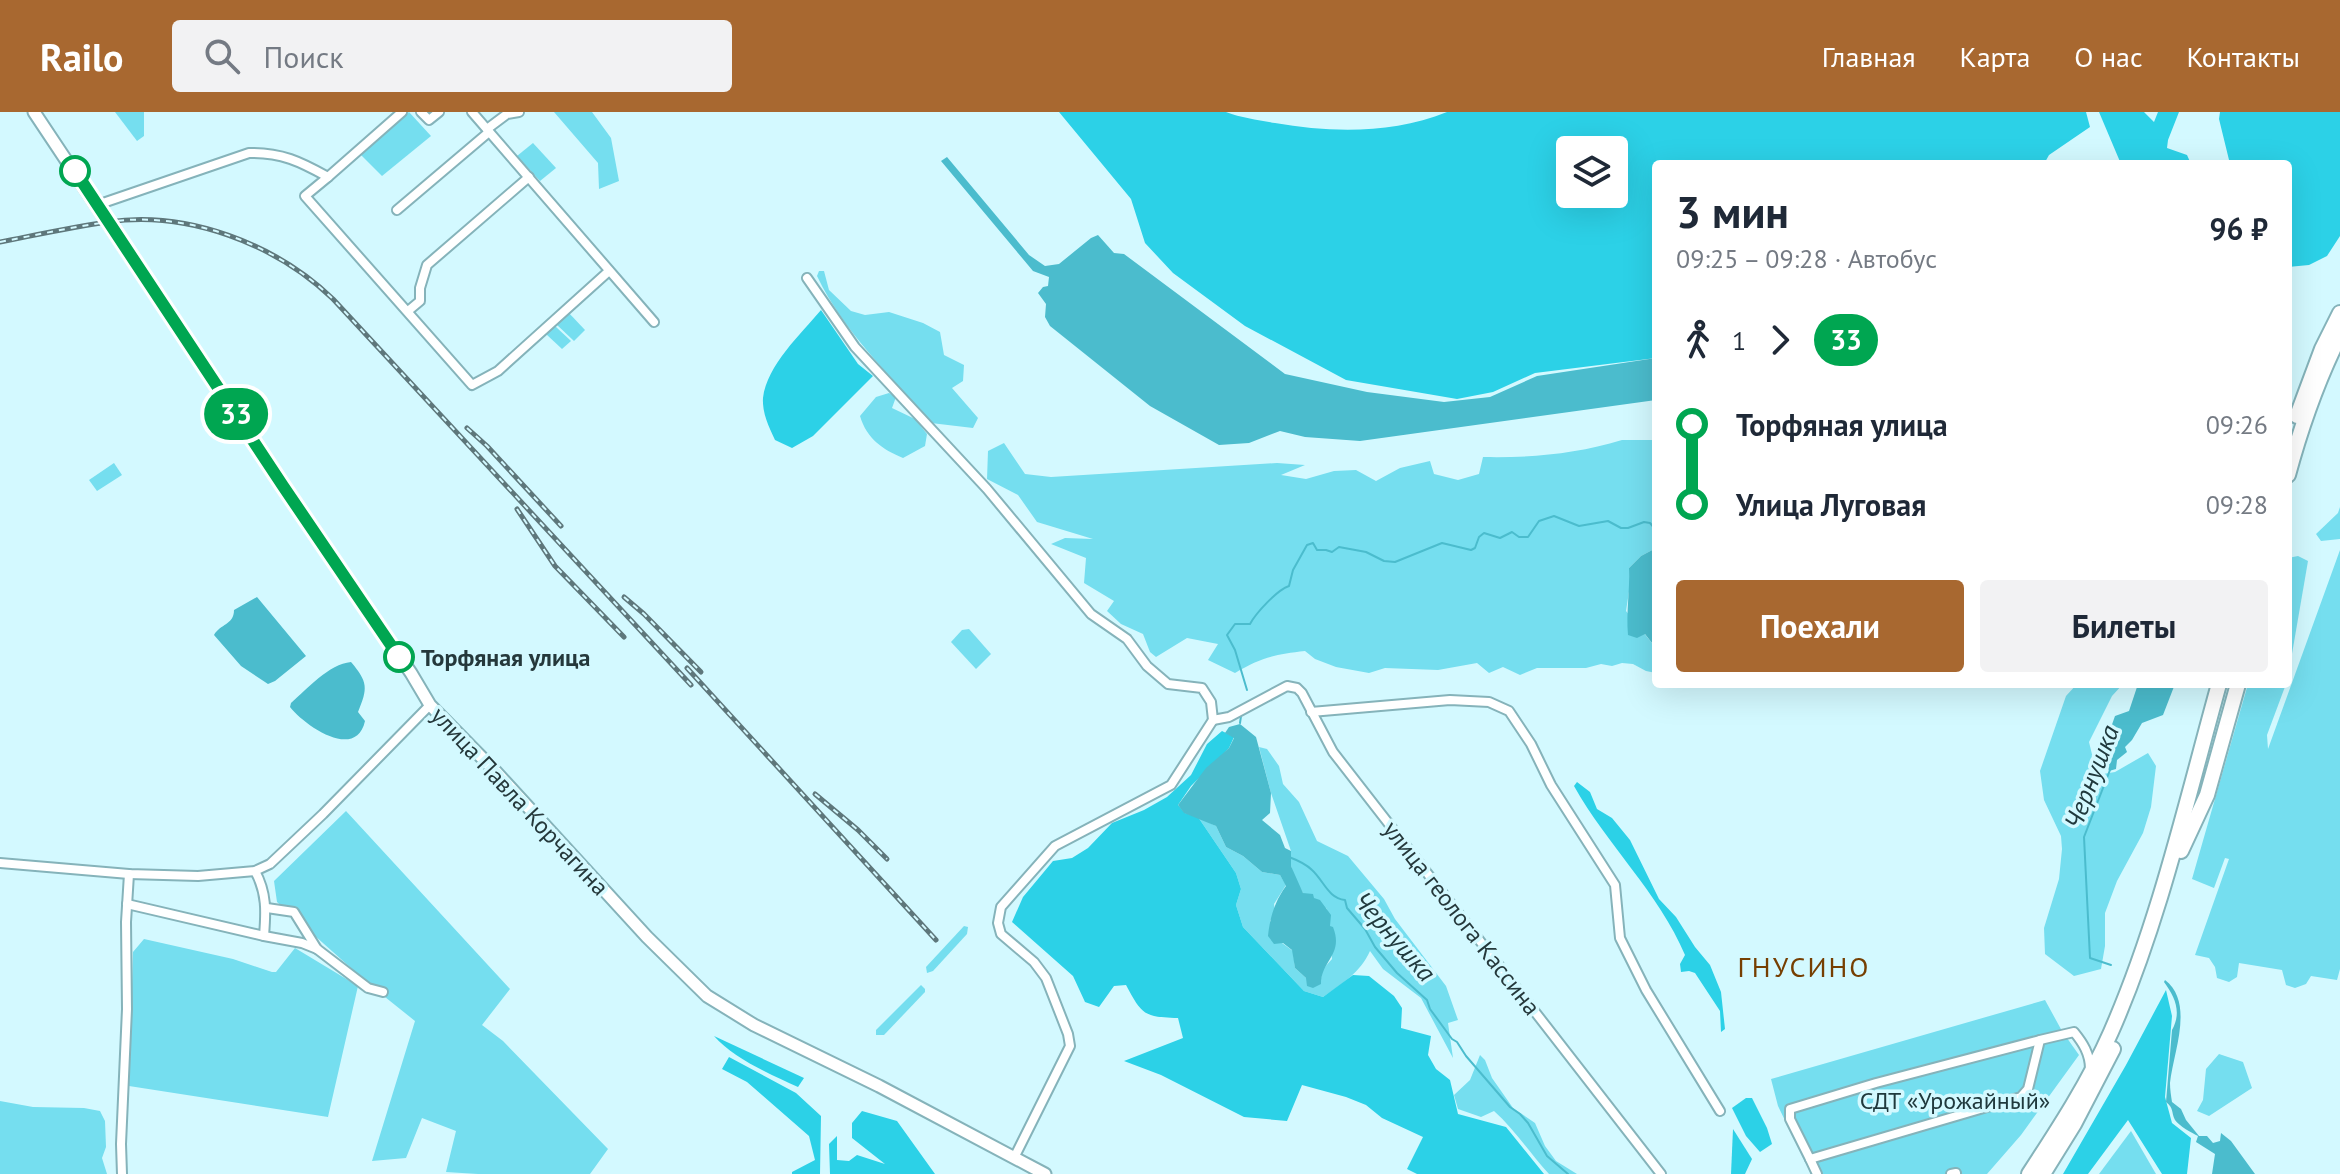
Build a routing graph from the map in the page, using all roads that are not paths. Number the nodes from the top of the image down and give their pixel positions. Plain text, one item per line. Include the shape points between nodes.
1 (34, 112) edge
2 (402, 112) edge
3 (421, 112) edge
4 (439, 112) edge
5 (472, 112) edge
6 (519, 112) edge
7 (488, 130) junction
8 (328, 177) junction
9 (529, 177) junction
10 (97, 205) junction
11 (397, 210) dead end
12 (609, 271) junction
13 (807, 278) dead end
14 (408, 311) junction
15 (2340, 313) edge
16 (654, 322) dead end
17 (2340, 335) edge
18 (2292, 430) edge
19 (2292, 461) edge
20 (2218, 688) edge
21 (2227, 688) edge
22 (2237, 688) edge
23 (430, 705) junction
24 (1311, 712) junction
25 (1213, 720) junction
26 (2181, 851) junction
27 (0, 863) edge
28 (255, 871) junction
29 (129, 874) junction
30 (127, 904) junction
31 (267, 908) junction
32 (264, 936) junction
33 (317, 949) junction
34 (383, 992) dead end
35 (2040, 1040) junction
36 (2090, 1074) junction
37 (1720, 1111) dead end
38 (1014, 1158) junction
39 (1810, 1159) junction
40 (122, 1174) edge
41 (1045, 1174) edge
42 (1661, 1174) edge
43 (1817, 1174) edge
44 (2029, 1174) edge
45 (2043, 1174) edge

1 - 10 main road, улица Павла Корчагина
2 - 8 street
3 - 4 street via 429,120
5 - 7 street
6 - 7 street via 507,114
7 - 9 street
7 - 11 street
8 - 10 street via 295,159 249,153
8 - 14 street via 305,196
9 - 12 street
9 - 14 street via 427,265 420,301
10 - 23 main road, улица Павла Корчагина
12 - 14 street via 472,385
12 - 16 street
13 - 25 street via 855,347 987,489 1091,614 1127,639 1168,684 1202,688
15 - 18 highway
17 - 19 highway
20 - 36 highway via 2134,973
21 - 26 highway
22 - 26 highway via 2207,795
23 - 28 street via 306,830
23 - 38 main road, улица Павла Корчагина via 707,996
24 - 25 street, улица геолога Кассина via 1297,688 1287,686
24 - 37 street via 1450,700 1489,702 1509,711 1615,885 1620,938
24 - 42 street, улица геолога Кассина via 1333,752
25 - 38 street via 1171,785 1055,846 1001,907 1001,934 1046,978 1070,1046
26 - 45 highway via 2118,1038
27 - 29 street
28 - 29 street
28 - 31 street
29 - 30 street
30 - 32 street
30 - 40 street
31 - 32 street
31 - 33 street via 294,912
32 - 33 street
33 - 34 street via 368,988
35 - 36 street via 2074,1032 2089,1056
35 - 39 street via 2028,1089 2021,1097
35 - 39 street via 1790,1109
36 - 44 highway
38 - 41 main road, улица Павла Корчагина
39 - 43 street

